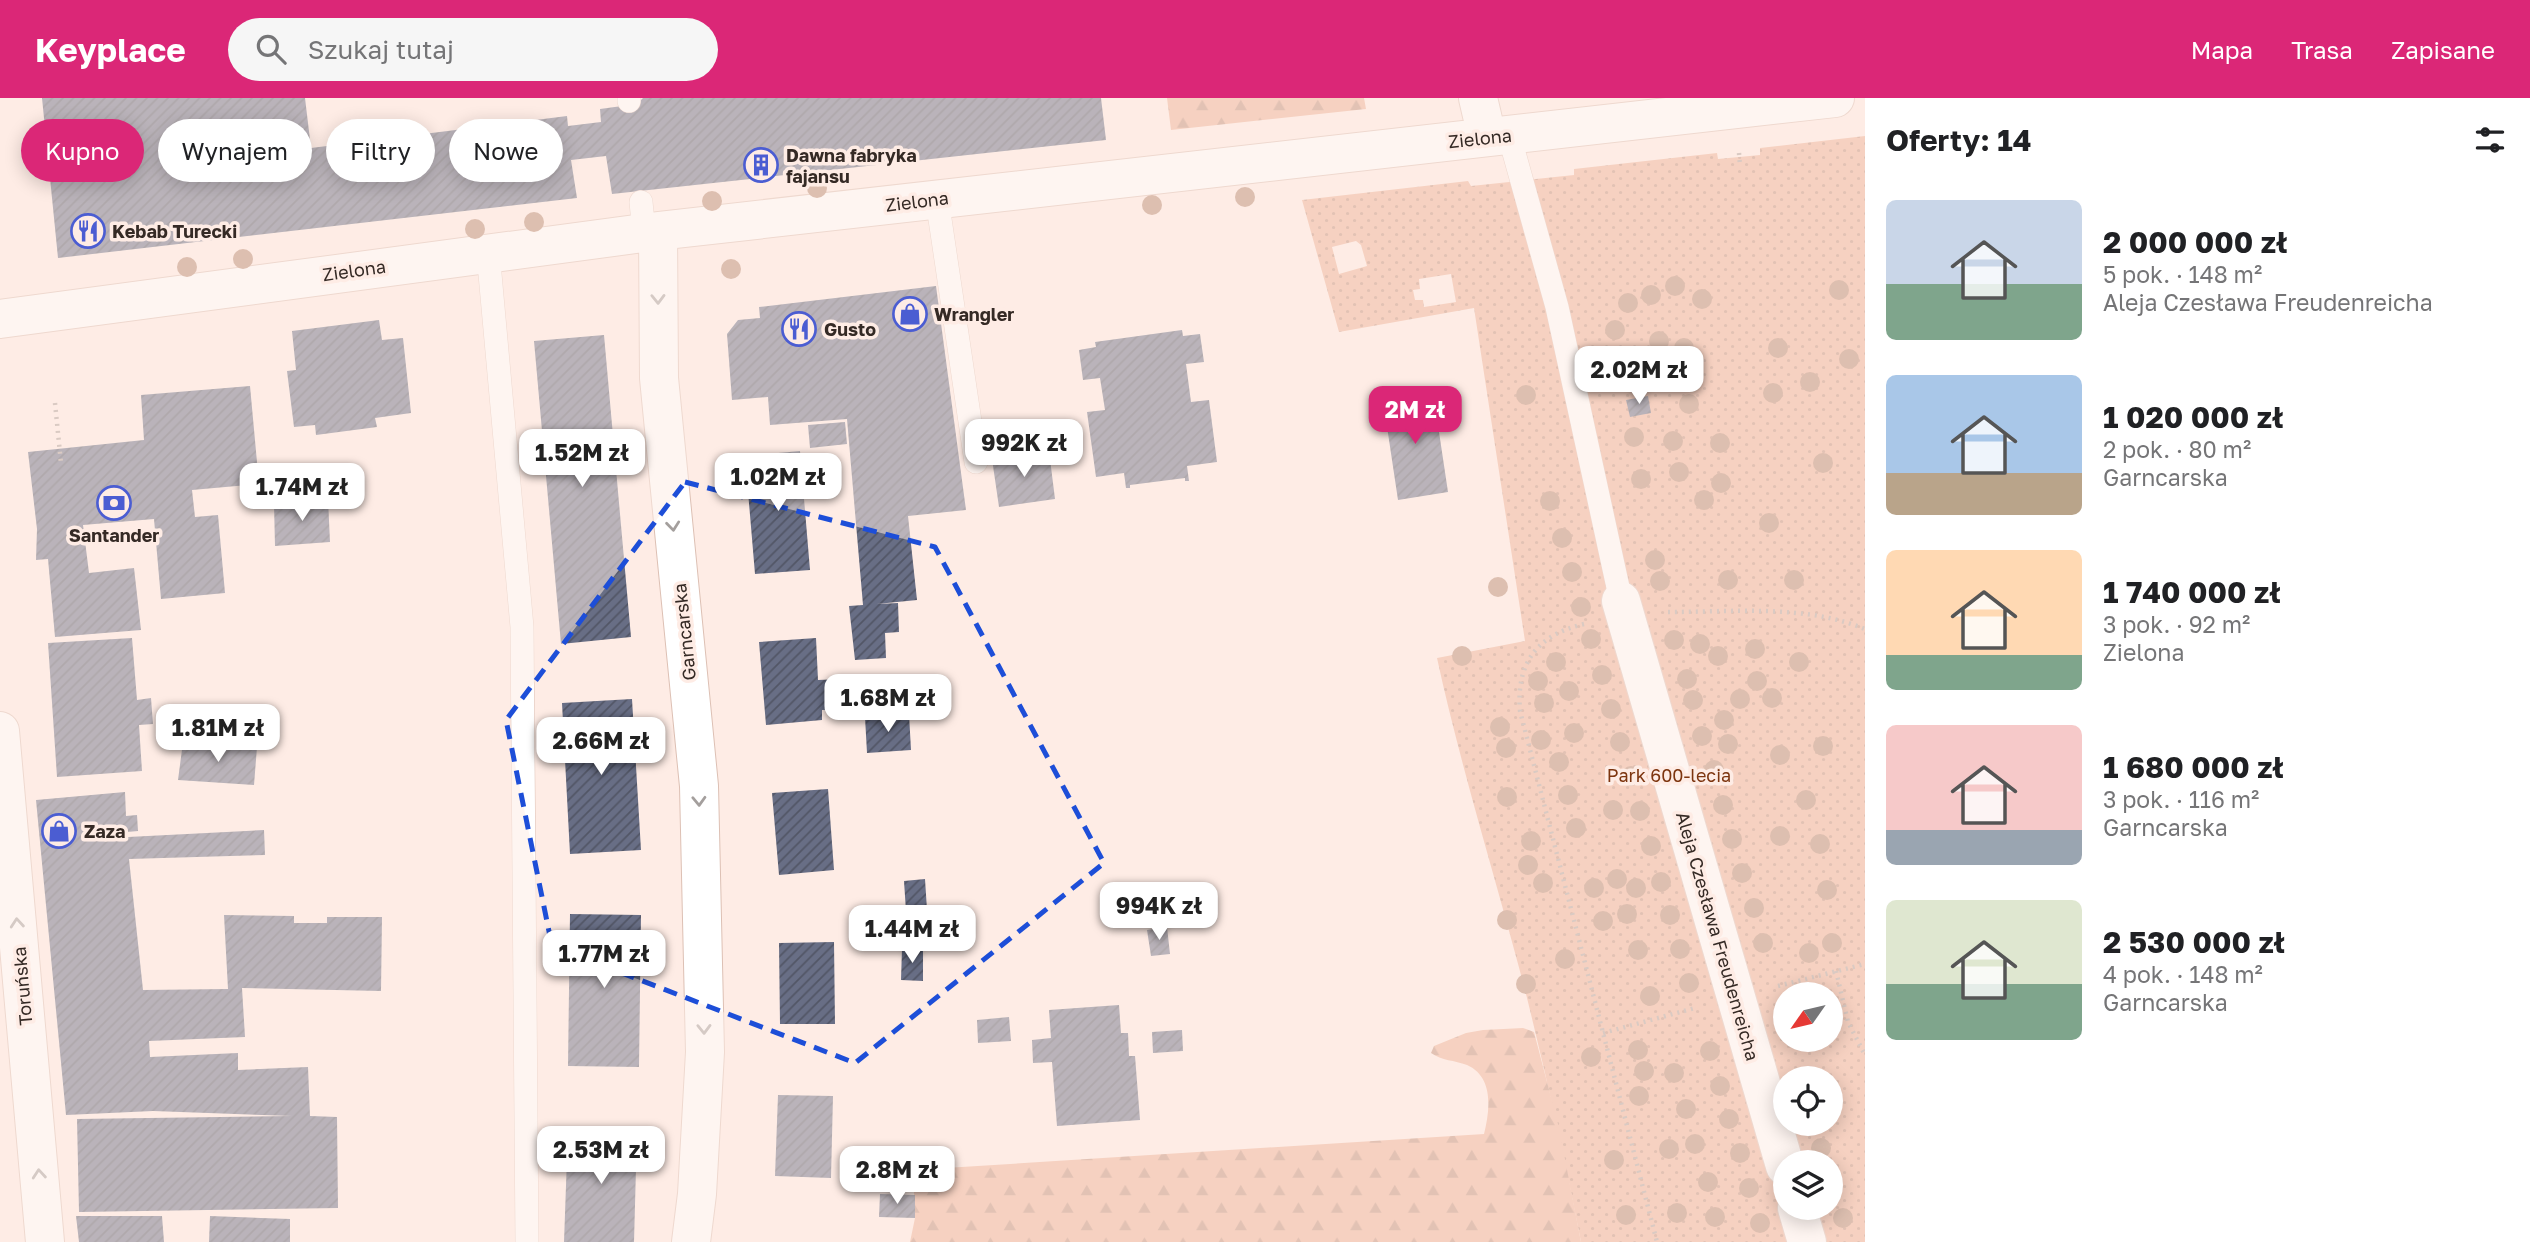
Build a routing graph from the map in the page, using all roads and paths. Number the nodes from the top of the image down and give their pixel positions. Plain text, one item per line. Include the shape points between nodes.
1 (1478, 98) edge
2 (1835, 98) edge
3 (1498, 136) junction
4 (1738, 150) dead end
5 (1740, 166) dead end
6 (937, 199) junction
7 (648, 222) junction
8 (488, 252) junction
9 (0, 319) edge
10 (55, 403) dead end
11 (976, 462) dead end
12 (61, 463) dead end
13 (1621, 601) joint
14 (1664, 612) dead end
15 (1588, 623) dead end
16 (1865, 629) edge
17 (0, 731) edge
18 (1865, 964) edge
19 (1836, 971) junction
20 (1772, 987) dead end
21 (1699, 1007) dead end
22 (1603, 1033) junction
23 (1865, 1055) edge
24 (1780, 1150) edge
25 (1801, 1220) edge
26 (45, 1242) edge
27 (527, 1242) edge
28 (691, 1242) edge
29 (1657, 1242) edge
30 (1807, 1242) edge

1 - 3 street
2 - 3 street, Zielona
3 - 6 street, Zielona
3 - 13 lane, Aleja Czesława Freudenreicha via 1557,306
4 - 5 path
6 - 7 street, Zielona
6 - 11 lane
7 - 8 street, Zielona
7 -> 28 street, Garncarska via 699,800 705,1052
8 - 9 street, Zielona
8 - 27 lane via 522,627
10 - 12 path
13 - 24 street, Aleja Czesława Freudenreicha
14 - 16 path via 1789,613
15 - 22 path via 1560,631 1536,648 1523,673 1519,701
26 -> 17 street, Toruńska
18 - 19 path
19 - 20 path
19 - 23 path via 1849,1022
21 - 22 path
22 - 29 path
25 - 30 street

